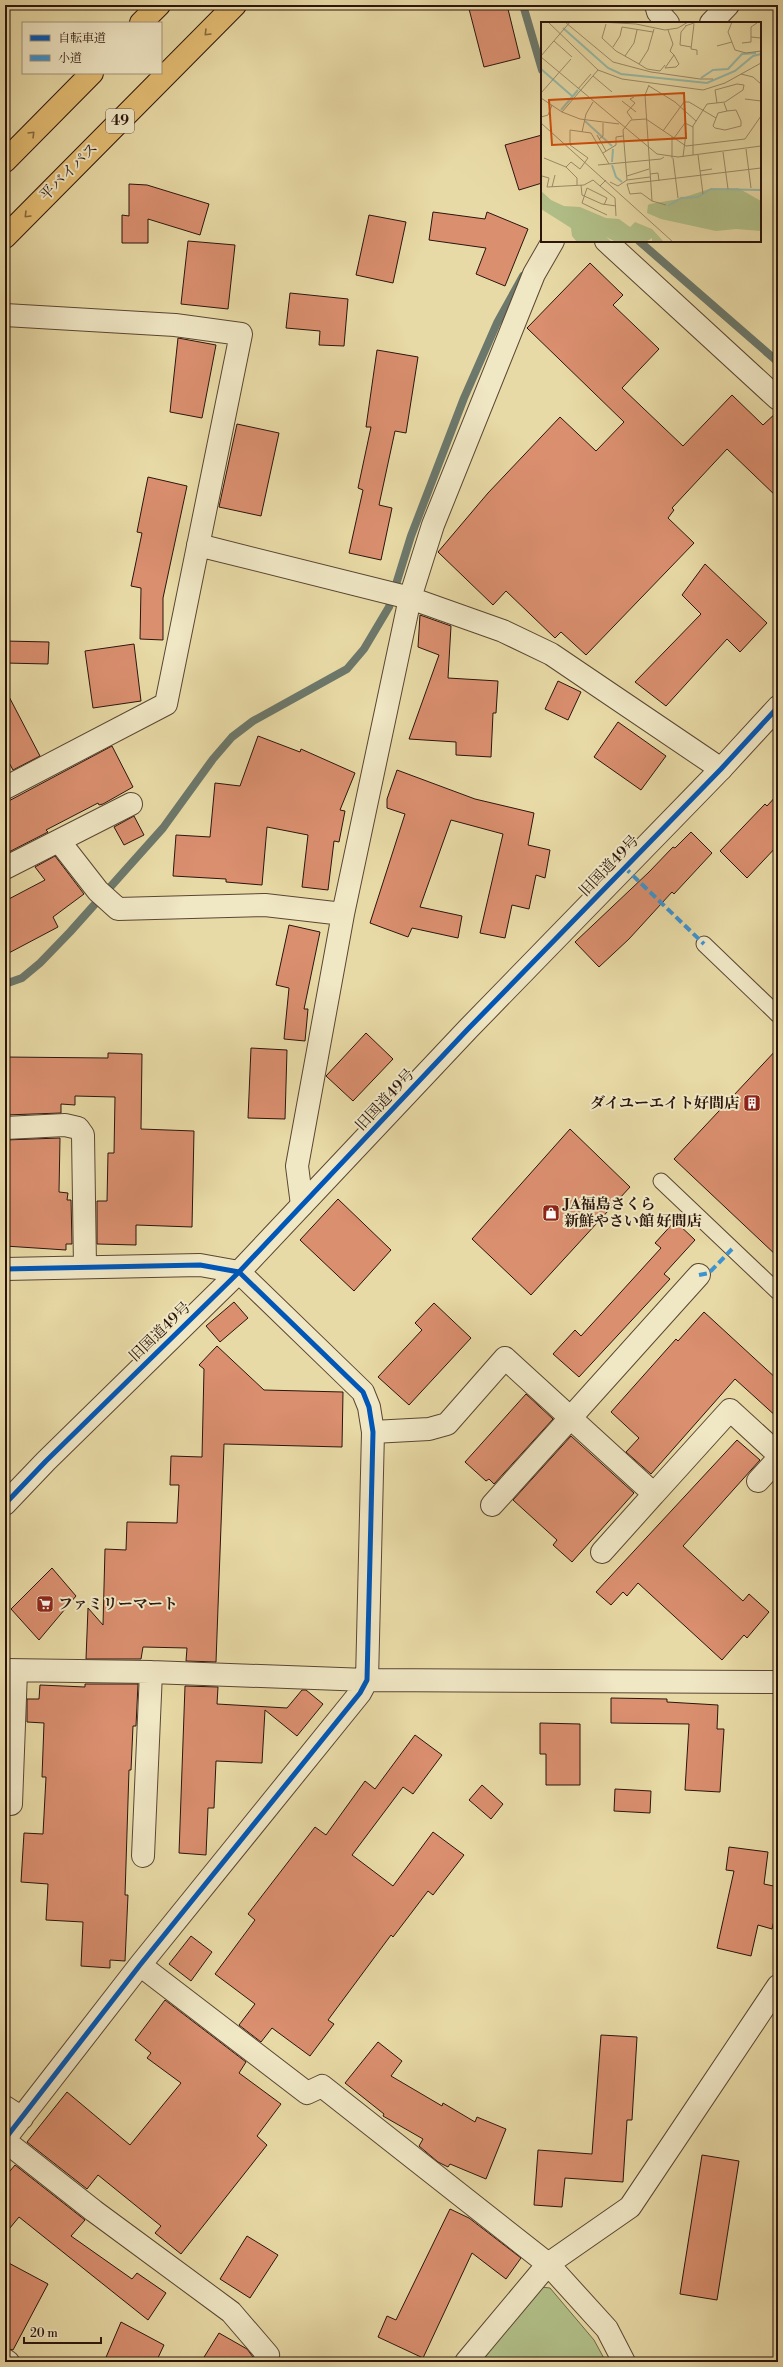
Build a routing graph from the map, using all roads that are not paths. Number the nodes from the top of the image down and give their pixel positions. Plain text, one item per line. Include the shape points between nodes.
1 (159, 5) edge
2 (235, 5) edge
3 (728, 5) edge
4 (142, 22) edge
5 (712, 22) edge
6 (91, 74) edge
7 (5, 161) edge
8 (5, 237) edge
9 (552, 242) edge
10 (607, 242) edge
11 (5, 315) edge
12 (778, 399) edge
13 (198, 545) junction
14 (400, 595) junction
15 (778, 707) edge
16 (721, 769) junction
17 (5, 788) edge
18 (131, 804) dead end
19 (60, 840) junction
20 (5, 868) edge
21 (343, 914) junction
22 (704, 944) dead end
23 (778, 1015) edge
24 (5, 1128) edge
25 (661, 1181) dead end
26 (302, 1205) junction
27 (85, 1266) junction
28 (5, 1269) edge
29 (239, 1272) junction
30 (699, 1275) dead end
31 (778, 1292) edge
32 (571, 1418) junction
33 (373, 1432) junction
34 (778, 1454) edge
35 (778, 1459) edge
36 (758, 1481) dead end
37 (654, 1494) junction
38 (5, 1504) edge
39 (492, 1505) dead end
40 (602, 1552) dead end
41 (10, 1670) edge
42 (151, 1672) junction
43 (367, 1680) junction
44 (778, 1682) edge
45 (11, 1804) dead end
46 (143, 1856) dead end
47 (140, 1965) junction
48 (778, 1986) edge
49 (13, 2112) edge
50 (5, 2140) edge
51 (548, 2264) junction
52 (5, 2360) edge
53 (8, 2362) edge
54 (264, 2362) edge
55 (466, 2362) edge
56 (624, 2362) edge

1 - 4 highway
2 -> 8 highway, 平バイパス / 49
3 - 5 street
7 -> 6 highway
9 - 14 street via 534,274 432,525
10 - 12 street
11 - 13 street via 175,325 241,334
13 - 14 street
13 - 17 street via 166,704
14 - 16 street via 503,631 551,654
14 - 21 street
15 - 16 street, 旧国道49号
16 - 26 street, 旧国道49号 via 484,1012
18 - 19 street
19 - 20 street
19 - 21 street via 105,898 118,910 265,904
21 - 26 street via 297,1166
22 - 23 lane
24 - 27 street via 65,1125 78,1128 83,1135
25 - 31 lane
26 - 29 street, 旧国道49号
27 - 28 street
27 - 29 street via 200,1265
29 - 33 street via 363,1392 369,1407
29 - 38 street, 旧国道49号
30 - 32 street
32 - 33 street via 505,1358 447,1424 429,1429
32 - 37 street
32 - 39 street
33 - 43 street
34 - 37 street via 730,1410
35 - 36 street
37 - 40 street
41 - 42 street
41 - 45 street
42 - 43 street
42 - 46 street
43 - 44 street
43 - 47 street via 360,1693
47 - 49 street
47 - 51 street via 307,2093 322,2086
48 - 51 street via 630,2207
49 - 50 street
50 - 54 street via 94,2211 231,2312 268,2355
51 - 55 street
51 - 56 street via 607,2329
52 - 53 street

